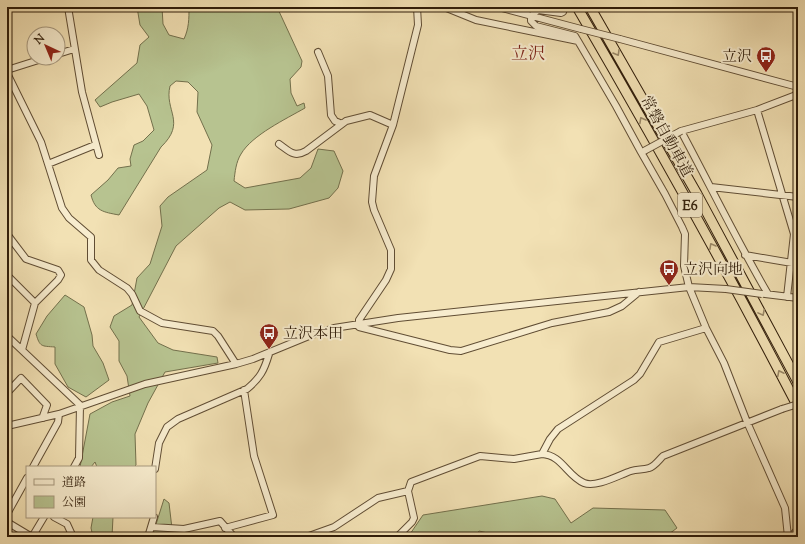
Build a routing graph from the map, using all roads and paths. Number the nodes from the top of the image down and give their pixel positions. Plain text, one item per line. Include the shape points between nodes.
1 (68, 7) edge
2 (417, 7) edge
3 (444, 7) edge
4 (498, 7) edge
5 (561, 7) edge
6 (577, 7) edge
7 (590, 7) edge
8 (531, 16) junction
9 (578, 41) junction
10 (74, 49) junction
11 (66, 52) edge
12 (318, 52) dead end
13 (26, 64) edge
14 (7, 70) edge
15 (7, 73) edge
16 (798, 87) edge
17 (758, 110) junction
18 (342, 124) junction
19 (393, 125) junction
20 (681, 131) junction
21 (279, 144) dead end
22 (95, 145) junction
23 (642, 152) junction
24 (99, 155) dead end
25 (48, 164) junction
26 (711, 188) junction
27 (784, 196) junction
28 (798, 197) edge
29 (7, 234) edge
30 (745, 255) junction
31 (790, 263) junction
32 (798, 264) edge
33 (7, 275) edge
34 (689, 287) junction
35 (639, 292) junction
36 (765, 294) junction
37 (786, 297) junction
38 (798, 298) edge
39 (35, 303) junction
40 (359, 324) junction
41 (706, 328) junction
42 (7, 336) edge
43 (22, 350) junction
44 (268, 354) junction
45 (236, 364) junction
46 (798, 382) edge
47 (244, 390) junction
48 (7, 393) edge
49 (798, 404) edge
50 (80, 405) junction
51 (798, 407) edge
52 (59, 414) junction
53 (43, 418) junction
54 (747, 422) junction
55 (7, 426) edge
56 (542, 454) junction
57 (34, 466) edge
58 (75, 466) edge
59 (155, 466) edge
60 (26, 480) edge
61 (408, 491) junction
62 (7, 514) edge
63 (43, 518) edge
64 (56, 518) edge
65 (154, 518) edge
66 (7, 522) edge
67 (152, 527) junction
68 (225, 528) junction
69 (798, 529) edge
70 (32, 537) edge
71 (73, 537) edge
72 (148, 537) edge
73 (234, 537) edge
74 (306, 537) edge
75 (397, 537) edge
76 (790, 537) edge

1 - 10 street
2 - 19 street via 418,25
3 - 9 street via 476,20
4 - 8 street
5 - 8 street via 561,13 538,10
51 -> 6 highway, 常磐自動車道 / E6 via 687,200
7 -> 46 highway, 常磐自動車道 / E6 via 697,194
8 - 9 street via 531,21 536,26 574,36
8 - 16 street, bridge
9 - 23 street
10 - 11 street
10 - 22 street
12 - 18 street via 328,76 331,115
13 - 14 street
15 - 25 street via 41,142
16 - 17 street via 796,95
17 - 20 street
17 - 27 street
18 - 19 street via 370,115
18 - 21 street via 300,154 294,154
19 - 40 street via 374,176 372,202 391,250 391,269 359,320
20 - 23 street, bridge
20 - 26 street
22 - 24 street
22 - 25 street
23 - 34 street via 685,234 684,266
25 - 45 street via 62,208 91,238 91,260 99,270 127,288 140,311 162,323 213,331
26 - 27 street
26 - 30 street
27 - 28 street
27 - 31 street via 794,234
29 - 39 street via 26,259 60,272 58,280
30 - 31 street
30 - 36 street
31 - 32 street
31 - 37 street
33 - 39 street
34 - 35 street
34 - 36 street, bridge
34 - 41 street
35 - 40 street
35 - 40 street via 622,306 609,312 552,323 460,351 359,328
36 - 37 street
37 - 38 street
39 - 43 street
40 - 44 street via 323,331
41 - 54 street via 724,363
41 - 56 street via 659,342 634,380 558,429
42 - 43 street
43 - 50 street
44 - 45 street
44 - 47 street via 264,371
45 - 50 street via 146,384
47 - 59 street via 178,419 167,427 159,444
47 - 68 street via 254,456 273,515
48 - 53 street via 20,378 47,405
49 - 54 street, bridge
50 - 52 street
50 - 58 street via 79,458
52 - 53 street
52 - 57 street via 58,422
53 - 55 street
54 - 56 street via 663,456 650,468 632,471 606,482 586,484 557,458
54 - 76 street via 785,508
56 - 61 street via 514,458 480,456 411,482
60 - 62 street
61 - 74 street via 378,498 334,527
61 - 75 street via 414,518
63 - 70 street
64 - 71 street via 67,524
65 - 67 street
66 - 70 street
67 - 68 street via 184,529 220,521
67 - 72 street
68 - 73 street
69 - 76 street

